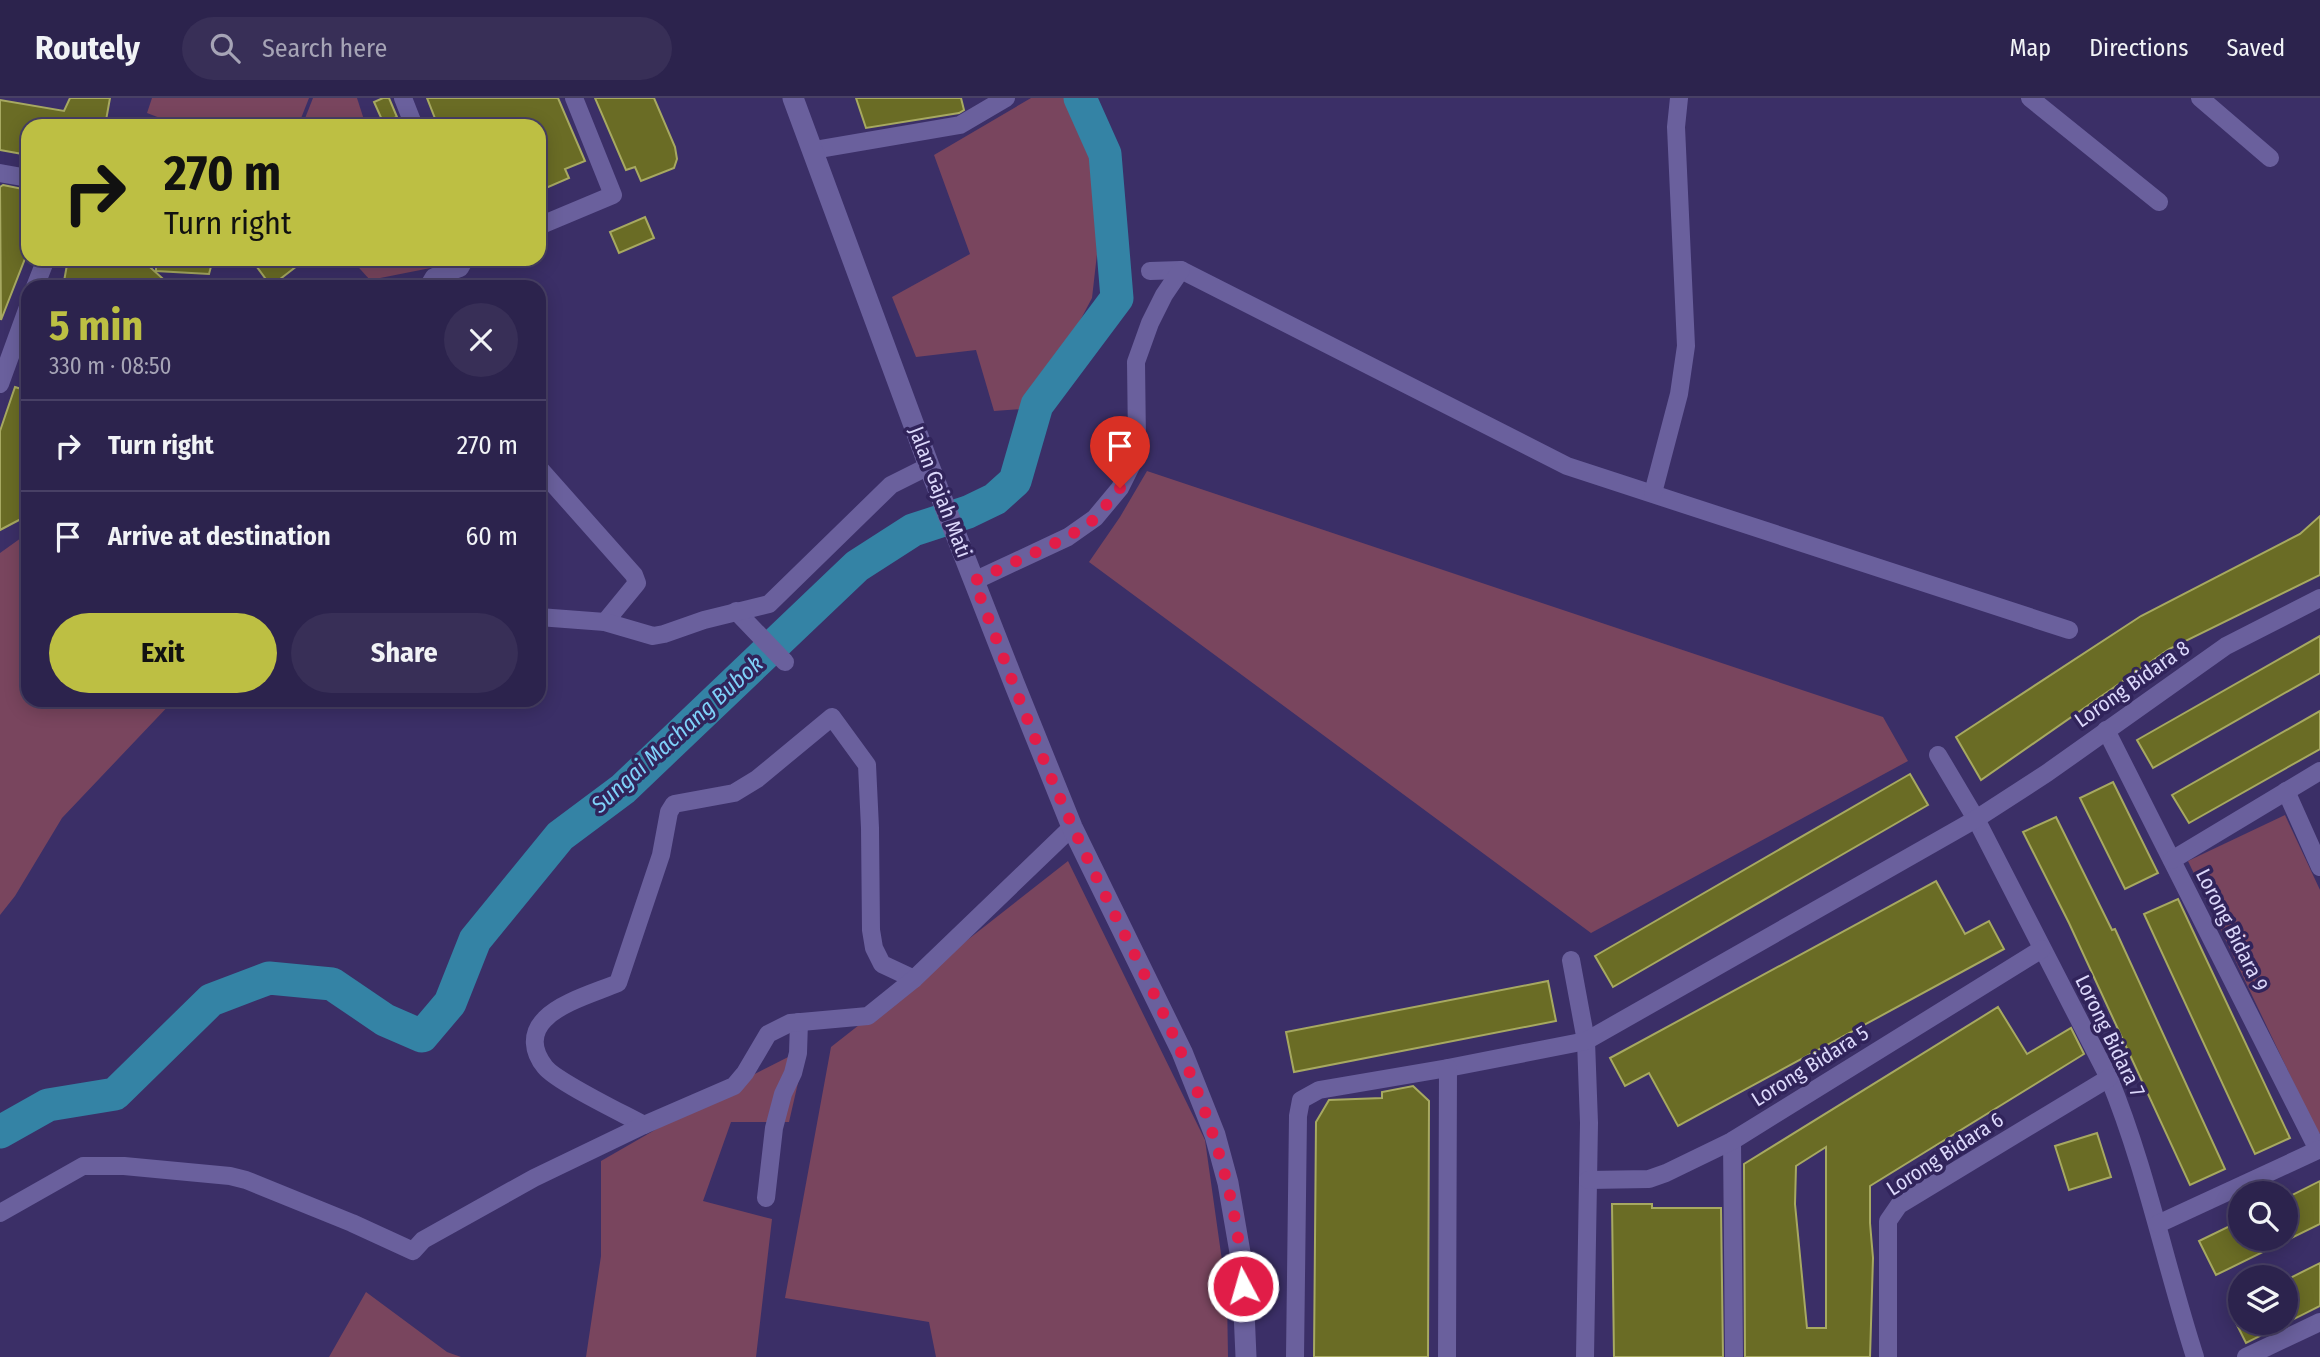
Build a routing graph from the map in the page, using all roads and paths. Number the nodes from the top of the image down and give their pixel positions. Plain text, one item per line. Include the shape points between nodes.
1 (403, 98) edge
2 (574, 98) edge
3 (793, 98) edge
4 (1006, 98) edge
5 (1679, 98) edge
6 (2030, 98) edge
7 (2200, 98) edge
8 (411, 119) edge
9 (814, 150) junction
10 (2270, 158) dead end
11 (0, 173) edge
12 (21, 177) edge
13 (2159, 202) dead end
14 (546, 223) edge
15 (461, 266) edge
16 (1181, 270) junction
17 (1150, 271) dead end
18 (432, 280) edge
19 (21, 330) edge
20 (0, 384) edge
21 (929, 466) junction
22 (546, 476) edge
23 (1653, 493) junction
24 (974, 581) junction
25 (2320, 598) edge
26 (736, 611) junction
27 (546, 618) edge
28 (605, 622) junction
29 (2069, 630) dead end
30 (785, 662) dead end
31 (2106, 730) junction
32 (1938, 755) dead end
33 (2320, 771) edge
34 (2286, 792) junction
35 (1976, 819) junction
36 (1072, 827) junction
37 (2172, 860) junction
38 (2320, 867) edge
39 (2042, 949) junction
40 (1571, 960) dead end
41 (914, 979) junction
42 (799, 1022) junction
43 (1586, 1041) junction
44 (1448, 1069) junction
45 (2109, 1078) junction
46 (644, 1125) junction
47 (1732, 1141) junction
48 (2319, 1150) edge
49 (1588, 1180) junction
50 (766, 1198) dead end
51 (0, 1213) edge
52 (2158, 1224) junction
53 (2320, 1322) edge
54 (1245, 1357) edge
55 (1295, 1357) edge
56 (1447, 1357) edge
57 (1586, 1357) edge
58 (1734, 1357) edge
59 (1888, 1357) edge
60 (2195, 1357) edge
61 (2246, 1357) edge

1 - 8 street
2 - 14 street via 612,195
3 - 9 main road, Jalan Gajah Mati
4 - 9 street via 960,125
5 - 23 street via 1676,127 1686,346 1679,394
6 - 13 street
7 - 10 street
9 - 21 main road, Jalan Gajah Mati
11 - 12 street
15 - 18 street
16 - 17 street
16 - 23 street via 1567,466
16 - 24 street via 1150,323 1136,362 1137,442 1120,488 1095,519 1068,537
19 - 20 street
21 - 24 main road, Jalan Gajah Mati
21 - 26 street via 891,485 769,604
22 - 28 street via 634,575 637,583
23 - 29 street
24 - 36 main road, Jalan Gajah Mati
25 - 31 street, Lorong Bidara 8 via 2226,646
26 - 28 street via 653,636
26 - 30 street
27 - 28 street
31 - 35 street, Lorong Bidara 8
31 - 37 street, Lorong Bidara 9
32 - 35 street, Lorong Bidara 7
33 - 34 street
34 - 37 street
34 - 38 street
35 - 39 street, Lorong Bidara 7
35 - 43 street, Lorong Bidara 8
36 - 41 street
36 - 54 main road, Jalan Gajah Mati via 1182,1052 1215,1135 1242,1264
37 - 48 street, Lorong Bidara 9
39 - 45 street, Lorong Bidara 7
39 - 47 street, Lorong Bidara 5
40 - 43 street
41 - 42 street via 868,1016
41 - 46 street via 882,964 874,948 867,765 832,716 734,793 674,804 618,983 558,1009 537,1031 537,1053 547,1070
42 - 46 street via 768,1034 734,1086
42 - 50 street via 798,1053 774,1128
43 - 44 street, Lorong Bidara 8
43 - 49 street
44 - 55 street, Lorong Bidara 8 via 1319,1090 1301,1100
44 - 56 street
45 - 52 street, Lorong Bidara 7
45 - 59 street, Lorong Bidara 6 via 1899,1205 1888,1221
46 - 51 street via 518,1186 423,1240 413,1251 246,1180 161,1169 83,1166
47 - 49 street, Lorong Bidara 5 via 1648,1179
47 - 58 street
48 - 52 street
49 - 57 street
52 - 60 street, Lorong Bidara 7
53 - 61 street

